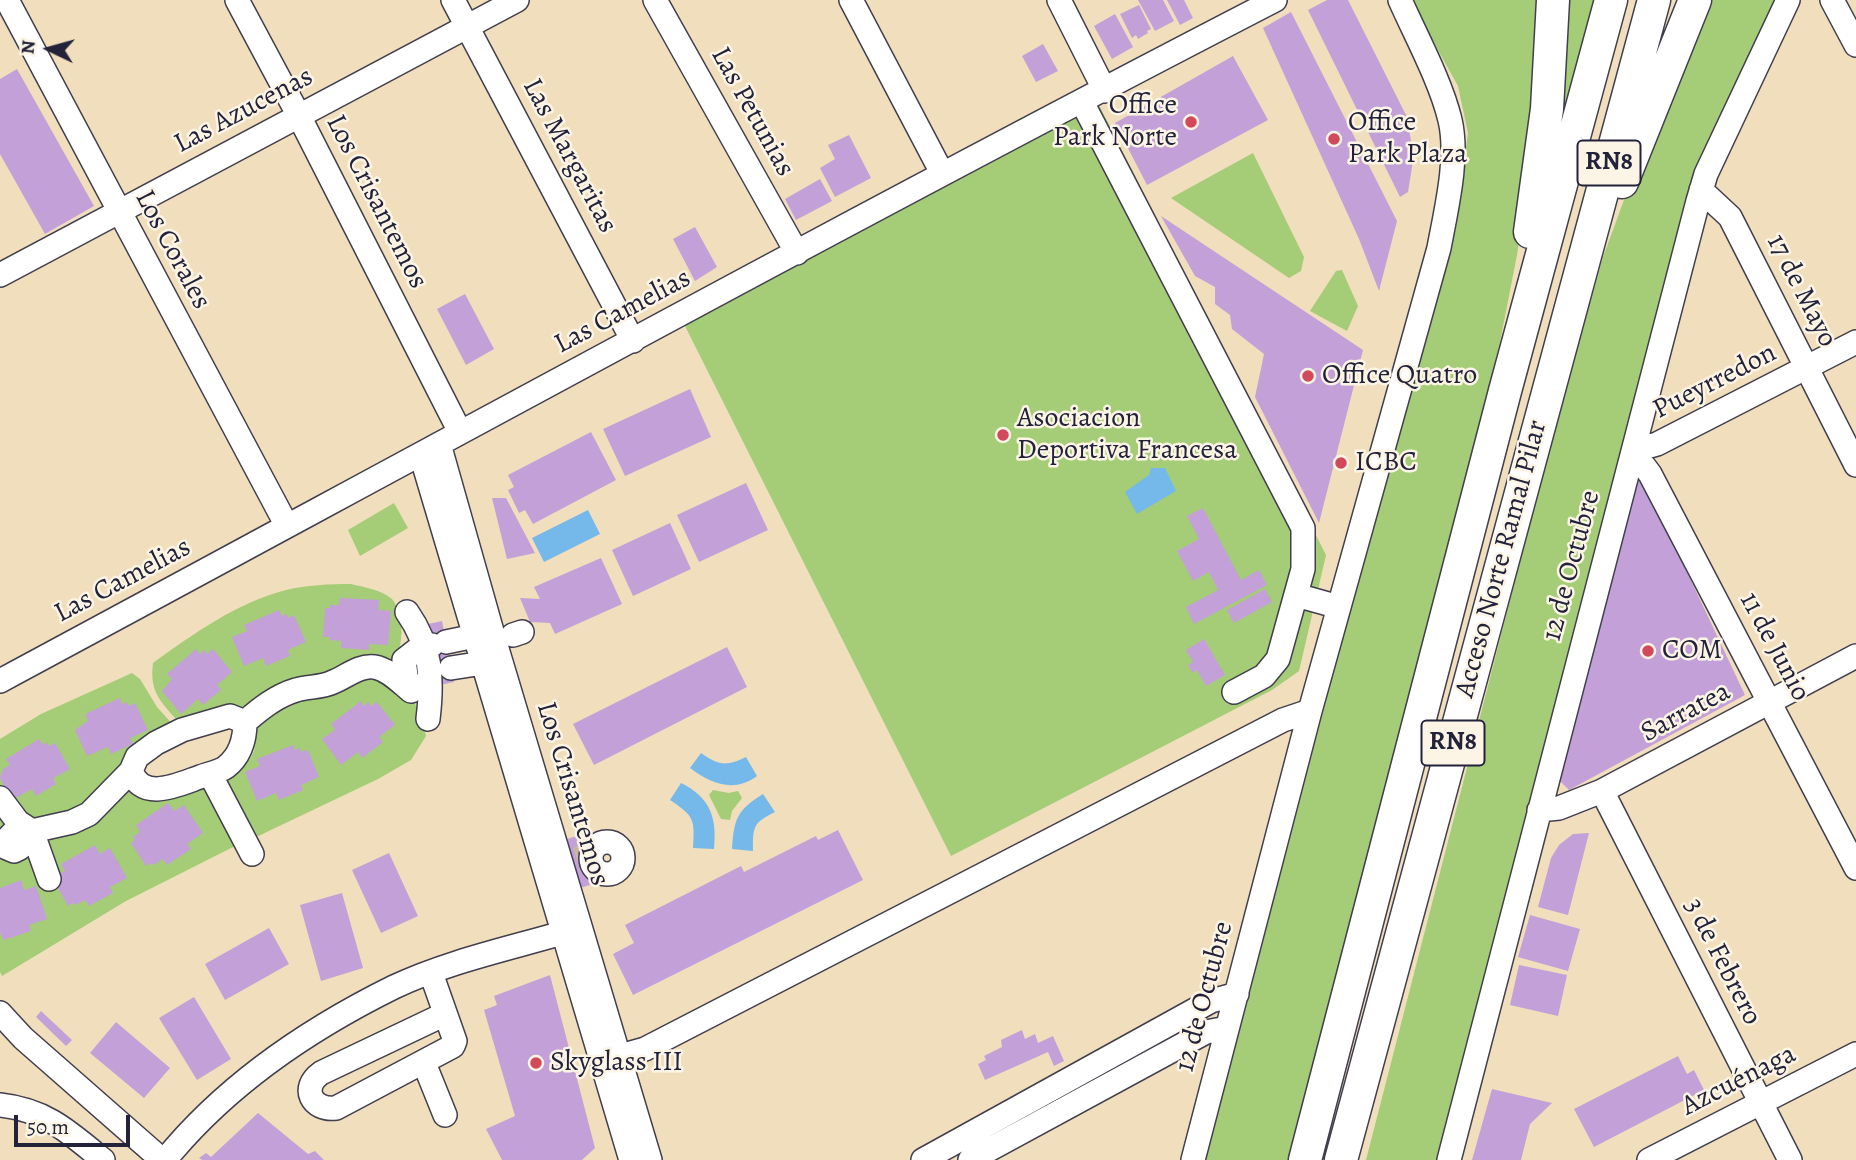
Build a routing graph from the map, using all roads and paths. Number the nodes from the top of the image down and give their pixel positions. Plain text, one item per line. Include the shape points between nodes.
1 (7, 0) edge
2 (237, 0) edge
3 (453, 0) edge
4 (517, 0) edge
5 (655, 0) edge
6 (851, 0) edge
7 (1059, 0) edge
8 (1400, 0) edge
9 (1553, 0) edge
10 (1611, 0) edge
11 (1654, 0) edge
12 (1695, 0) edge
13 (1788, 0) edge
14 (1832, 0) edge
15 (1270, 1) edge
16 (467, 26) junction
17 (1854, 38) edge
18 (1105, 91) junction
19 (1083, 102) junction
20 (299, 116) junction
21 (942, 173) junction
22 (1701, 190) junction
23 (118, 212) junction
24 (797, 253) junction
25 (0, 275) edge
26 (1564, 327) junction
27 (634, 341) junction
28 (1856, 342) edge
29 (1806, 369) junction
30 (1505, 391) junction
31 (460, 432) junction
32 (430, 449) junction
33 (1633, 452) junction
34 (1856, 465) edge
35 (287, 526) junction
36 (1296, 595) junction
37 (1339, 607) junction
38 (496, 642) junction
39 (434, 645) junction
40 (1856, 656) edge
41 (404, 660) junction
42 (440, 673) junction
43 (0, 681) edge
44 (409, 688) junction
45 (1234, 692) dead end
46 (1769, 702) junction
47 (1310, 711) junction
48 (245, 722) junction
49 (131, 772) junction
50 (210, 774) junction
51 (1602, 791) junction
52 (0, 798) edge
53 (1539, 810) junction
54 (29, 832) junction
55 (252, 854) dead end
56 (1856, 868) edge
57 (574, 872) junction
58 (49, 879) dead end
59 (562, 933) junction
60 (431, 973) junction
61 (1237, 995) junction
62 (0, 1013) edge
63 (445, 1014) junction
64 (1227, 1028) junction
65 (1856, 1054) edge
66 (611, 1059) junction
67 (424, 1063) junction
68 (1094, 1064) junction
69 (1106, 1085) junction
70 (1760, 1104) junction
71 (0, 1105) edge
72 (445, 1115) dead end
73 (103, 1160) edge
74 (163, 1160) edge
75 (631, 1160) edge
76 (650, 1160) edge
77 (923, 1160) edge
78 (970, 1160) edge
79 (1193, 1160) edge
80 (1305, 1160) edge
81 (1341, 1160) edge
82 (1449, 1160) edge
83 (1649, 1160) edge
84 (1790, 1160) edge

1 - 23 street, Los Corales
2 - 20 street, Los Crisantemos
3 - 16 street, Las Margaritas
4 - 16 street, Las Azucenas
5 - 24 street, Las Petunias
6 - 21 street
7 - 18 street
8 - 37 street, 12 de Octubre via 1450,120 1452,159 1439,248
9 - 30 highway via 1544,133
10 - 30 highway, Acceso Norte Ramal Pilar / RN8
11 - 26 highway, Acceso Norte Ramal Pilar / RN8
12 - 26 highway
13 - 22 street, 12 de Octubre
14 - 17 street
15 - 18 street, Las Camelias
16 - 20 street, Las Azucenas
16 - 27 street, Las Margaritas
18 - 19 street, Las Camelias
19 - 21 street, Las Camelias
19 - 36 street via 1303,528 1303,569
20 - 23 street, Las Azucenas
20 - 31 street, Los Crisantemos
21 - 24 street, Las Camelias
22 - 29 street, 17 de Mayo via 1730,217
22 - 33 street, 12 de Octubre
23 - 25 street, Las Azucenas
23 - 35 street, Los Corales
24 - 27 street, Las Camelias
26 - 81 highway, Acceso Norte Ramal Pilar / RN8
27 - 31 street, Las Camelias
28 - 29 street, Pueyrredon
29 - 33 street, Pueyrredon
29 - 34 street, 17 de Mayo
30 - 80 highway, Acceso Norte Ramal Pilar / RN8
31 - 32 street, Las Camelias
32 - 35 street, Las Camelias
32 - 38 street, Los Crisantemos
33 - 46 street, 11 de Junio via 1650,474
33 - 53 street, 12 de Octubre
35 - 43 street, Las Camelias
36 - 37 street
36 - 45 street via 1279,659 1264,676
37 - 47 street, 12 de Octubre
38 - 39 street
38 - 42 street
38 - 57 street, Los Crisantemos via 518,749
39 - 41 street
39 - 41 street via 407,612
39 - 42 street
40 - 46 street, Sarratea
41 - 44 street
42 - 44 street
42 - 44 street via 429,719
44 - 48 street via 371,666 334,682 282,695
46 - 51 street, Sarratea
46 - 56 street, 11 de Junio
47 - 61 street, 12 de Octubre
47 - 66 street via 1283,720 645,1049
48 - 49 street via 230,716 182,730 137,757
48 - 50 street via 242,746 225,767
49 - 50 street via 136,782 148,789 163,789
49 - 54 street via 89,814
50 - 55 street
51 - 53 street, Sarratea via 1559,808
51 - 70 street, 3 de Febrero
52 - 54 street
53 - 82 street, 12 de Octubre
54 - 58 street
57 - 59 street, Los Crisantemos
57 - 66 street, Los Crisantemos
59 - 60 street
59 - 66 street, Los Crisantemos
60 - 63 street
60 - 74 street via 356,1008 258,1071 207,1113
61 - 64 street, 12 de Octubre
61 - 68 street via 1211,1001
62 - 74 street
63 - 67 street via 453,1046
63 - 67 street via 321,1073 313,1079 310,1093 318,1105 336,1108
64 - 69 street via 1206,1032
64 - 79 street, 12 de Octubre
65 - 70 street, Azcuénaga
66 - 75 street, Los Crisantemos
66 - 76 street, Los Crisantemos
67 - 72 street
68 - 69 street
68 - 77 street
69 - 78 street
70 - 83 street, Azcuénaga
70 - 84 street, 3 de Febrero
71 - 73 street via 25,1109 61,1125

